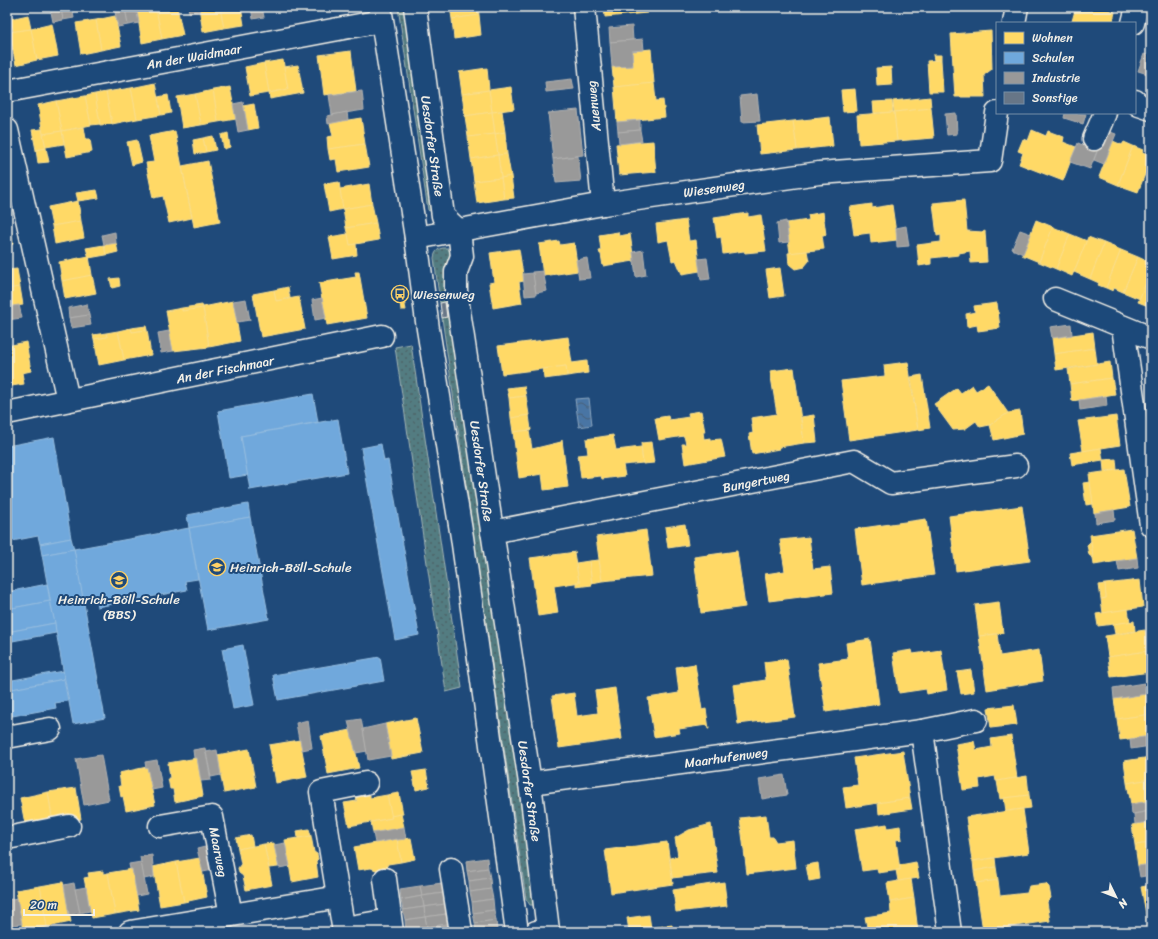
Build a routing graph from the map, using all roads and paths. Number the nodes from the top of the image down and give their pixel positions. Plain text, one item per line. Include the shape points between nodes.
1 (415, 7) edge
2 (584, 7) edge
3 (1017, 7) edge
4 (1138, 7) edge
5 (381, 14) edge
6 (1014, 22) edge
7 (1133, 22) edge
8 (7, 91) edge
9 (1136, 102) edge
10 (1151, 109) edge
11 (997, 114) edge
12 (1105, 114) edge
13 (7, 130) edge
14 (1094, 139) dead end
15 (603, 204) junction
16 (459, 231) junction
17 (416, 238) junction
18 (1055, 299) dead end
19 (1124, 327) junction
20 (382, 336) dead end
21 (1151, 338) edge
22 (68, 400) junction
23 (7, 413) edge
24 (1016, 466) dead end
25 (1151, 525) edge
26 (492, 532) junction
27 (976, 720) dead end
28 (50, 729) dead end
29 (922, 731) junction
30 (7, 737) edge
31 (366, 783) dead end
32 (530, 783) junction
33 (69, 826) dead end
34 (160, 826) dead end
35 (7, 838) edge
36 (451, 869) dead end
37 (384, 879) dead end
38 (339, 897) junction
39 (231, 915) junction
40 (391, 926) edge
41 (344, 930) edge
42 (136, 931) edge
43 (461, 932) edge
44 (517, 932) edge
45 (536, 932) edge
46 (950, 932) edge

1 - 16 street, Uesdorfer Straße via 443,216
2 - 15 street, Auenweg
3 - 6 street
4 - 7 street
5 - 8 street, An der Waidmaar
5 - 17 street
9 - 10 street
11 - 15 street, Wiesenweg via 990,161 819,173
12 - 14 street
13 - 22 street
15 - 16 street, Wiesenweg
16 - 17 street, Wiesenweg
16 - 26 street, Uesdorfer Straße via 462,256 456,272 456,291
17 - 44 street via 462,537
18 - 19 street
19 - 21 street
19 - 25 street
20 - 22 street, An der Fischmaar
22 - 23 street, An der Fischmaar
24 - 26 street, Bungertweg via 891,483 854,461
26 - 32 street, Uesdorfer Straße
27 - 29 street, Maarhufenweg
28 - 30 street
29 - 32 street, Maarhufenweg
29 - 46 street
31 - 38 street via 321,792
32 - 45 street, Uesdorfer Straße via 548,930
33 - 35 street
34 - 39 street, Maarweg via 212,817
36 - 43 street
37 - 40 street
38 - 39 street
38 - 41 street
39 - 42 street
40 - 41 street

